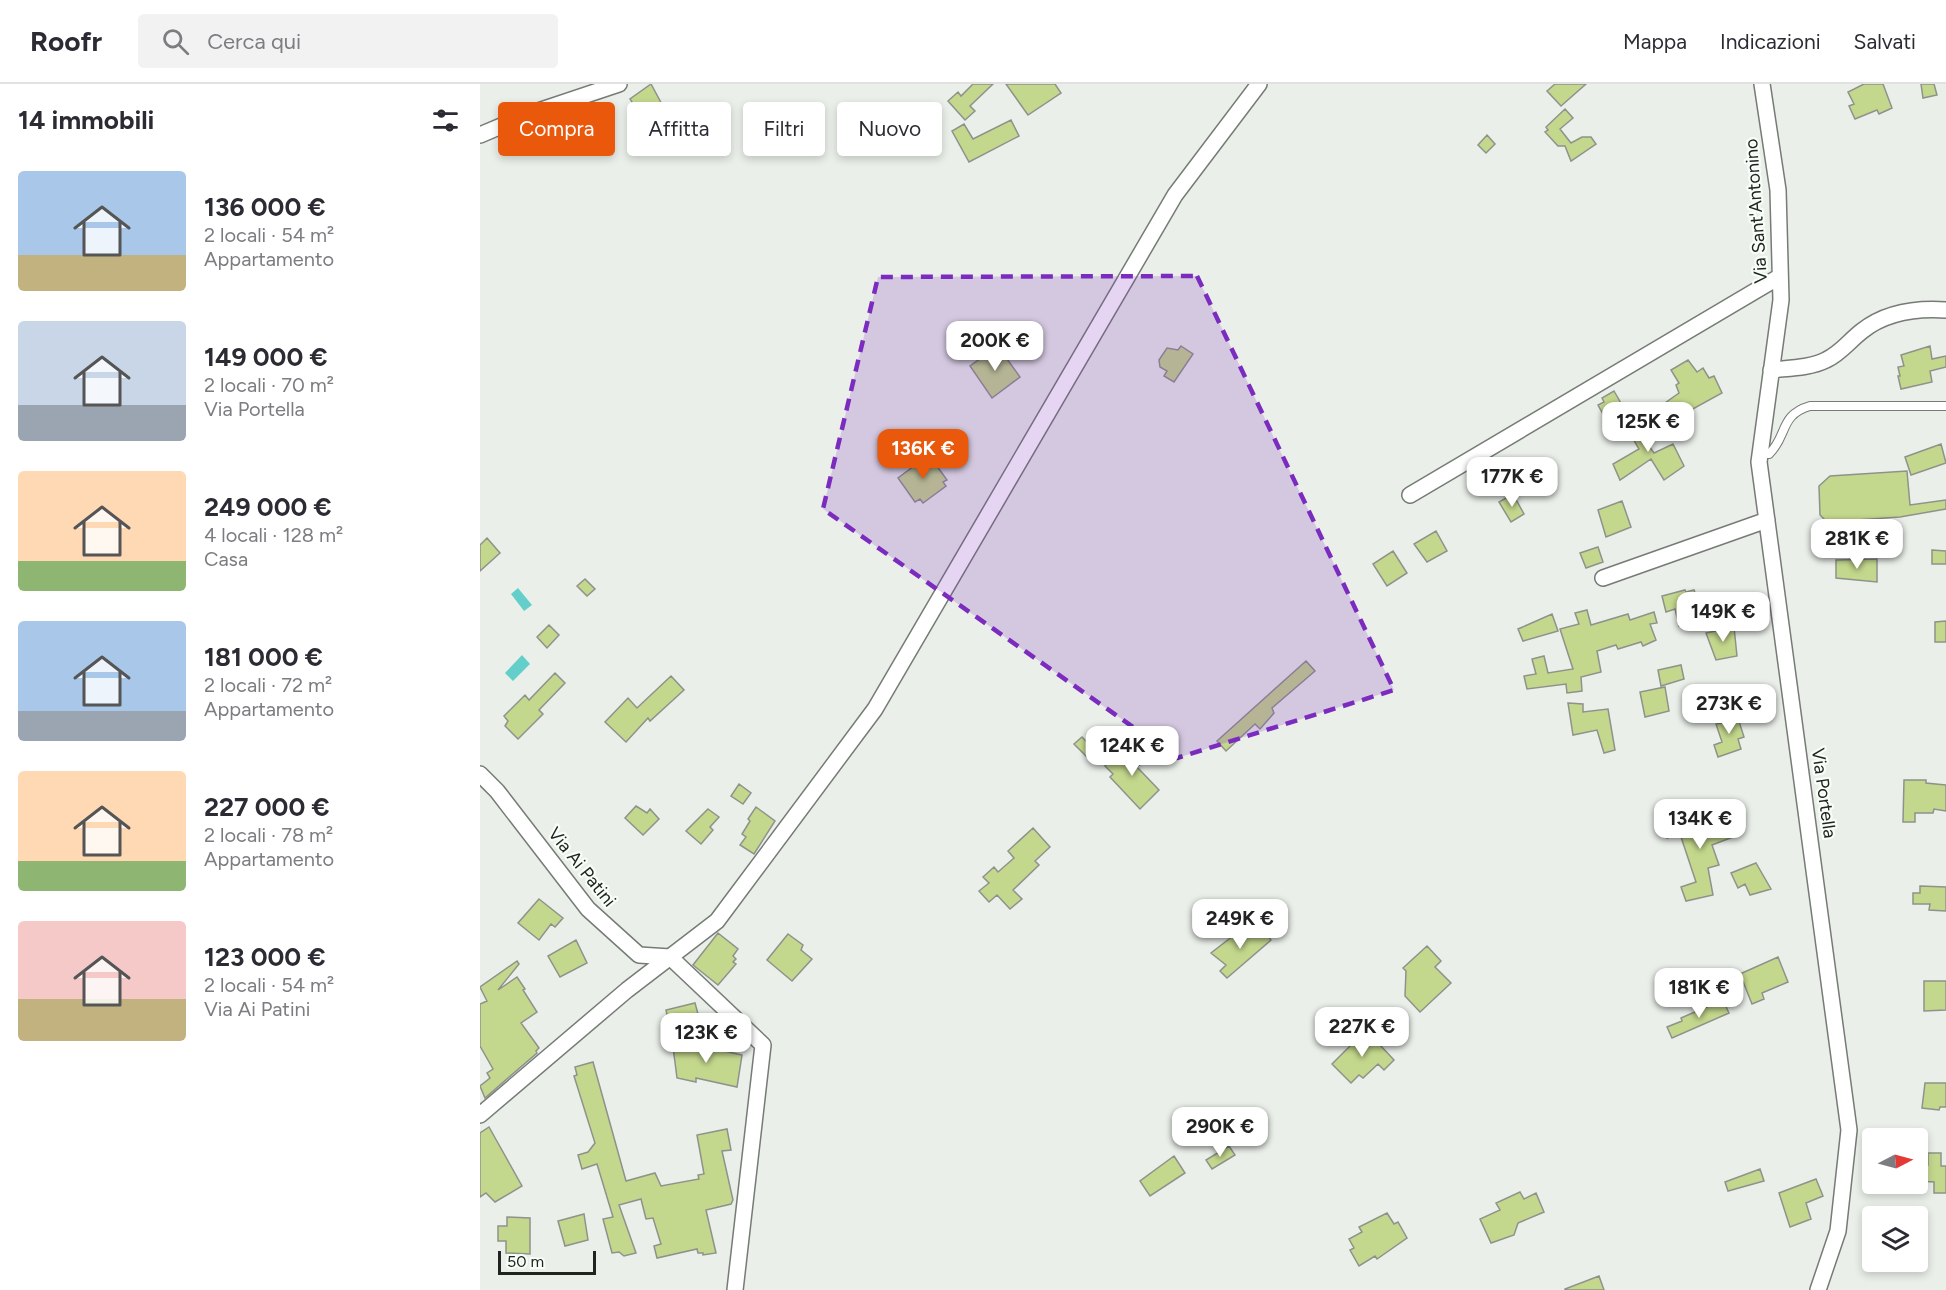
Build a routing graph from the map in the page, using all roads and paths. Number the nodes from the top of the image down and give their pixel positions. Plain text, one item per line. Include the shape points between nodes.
1 (619, 84) edge
2 (1259, 84) edge
3 (1762, 84) edge
4 (480, 135) edge
5 (1779, 277) junction
6 (1781, 300) joint
7 (1946, 310) edge
8 (1771, 370) junction
9 (1946, 406) edge
10 (1760, 454) junction
11 (1410, 495) dead end
12 (1767, 520) junction
13 (1603, 578) dead end
14 (480, 774) edge
15 (670, 957) junction
16 (480, 1115) edge
17 (735, 1290) edge
18 (1818, 1290) edge

1 - 4 street
2 - 15 street via 1175,195 875,709 717,921
3 - 5 street, Via Sant'Antonino via 1778,190
5 - 6 street, Via Sant'Antonino
5 - 11 street
6 - 8 street, Via Portella
7 - 8 street via 1901,312 1876,321 1824,362
8 - 10 street, Via Portella
9 - 10 lane via 1810,406 1789,417 1778,446 1769,454
10 - 12 street, Via Portella
12 - 13 street
12 - 18 street, Via Portella via 1849,1130 1838,1231
14 - 15 street, Via Ai Patini via 588,909 639,955
15 - 16 street
15 - 17 street via 763,1045

